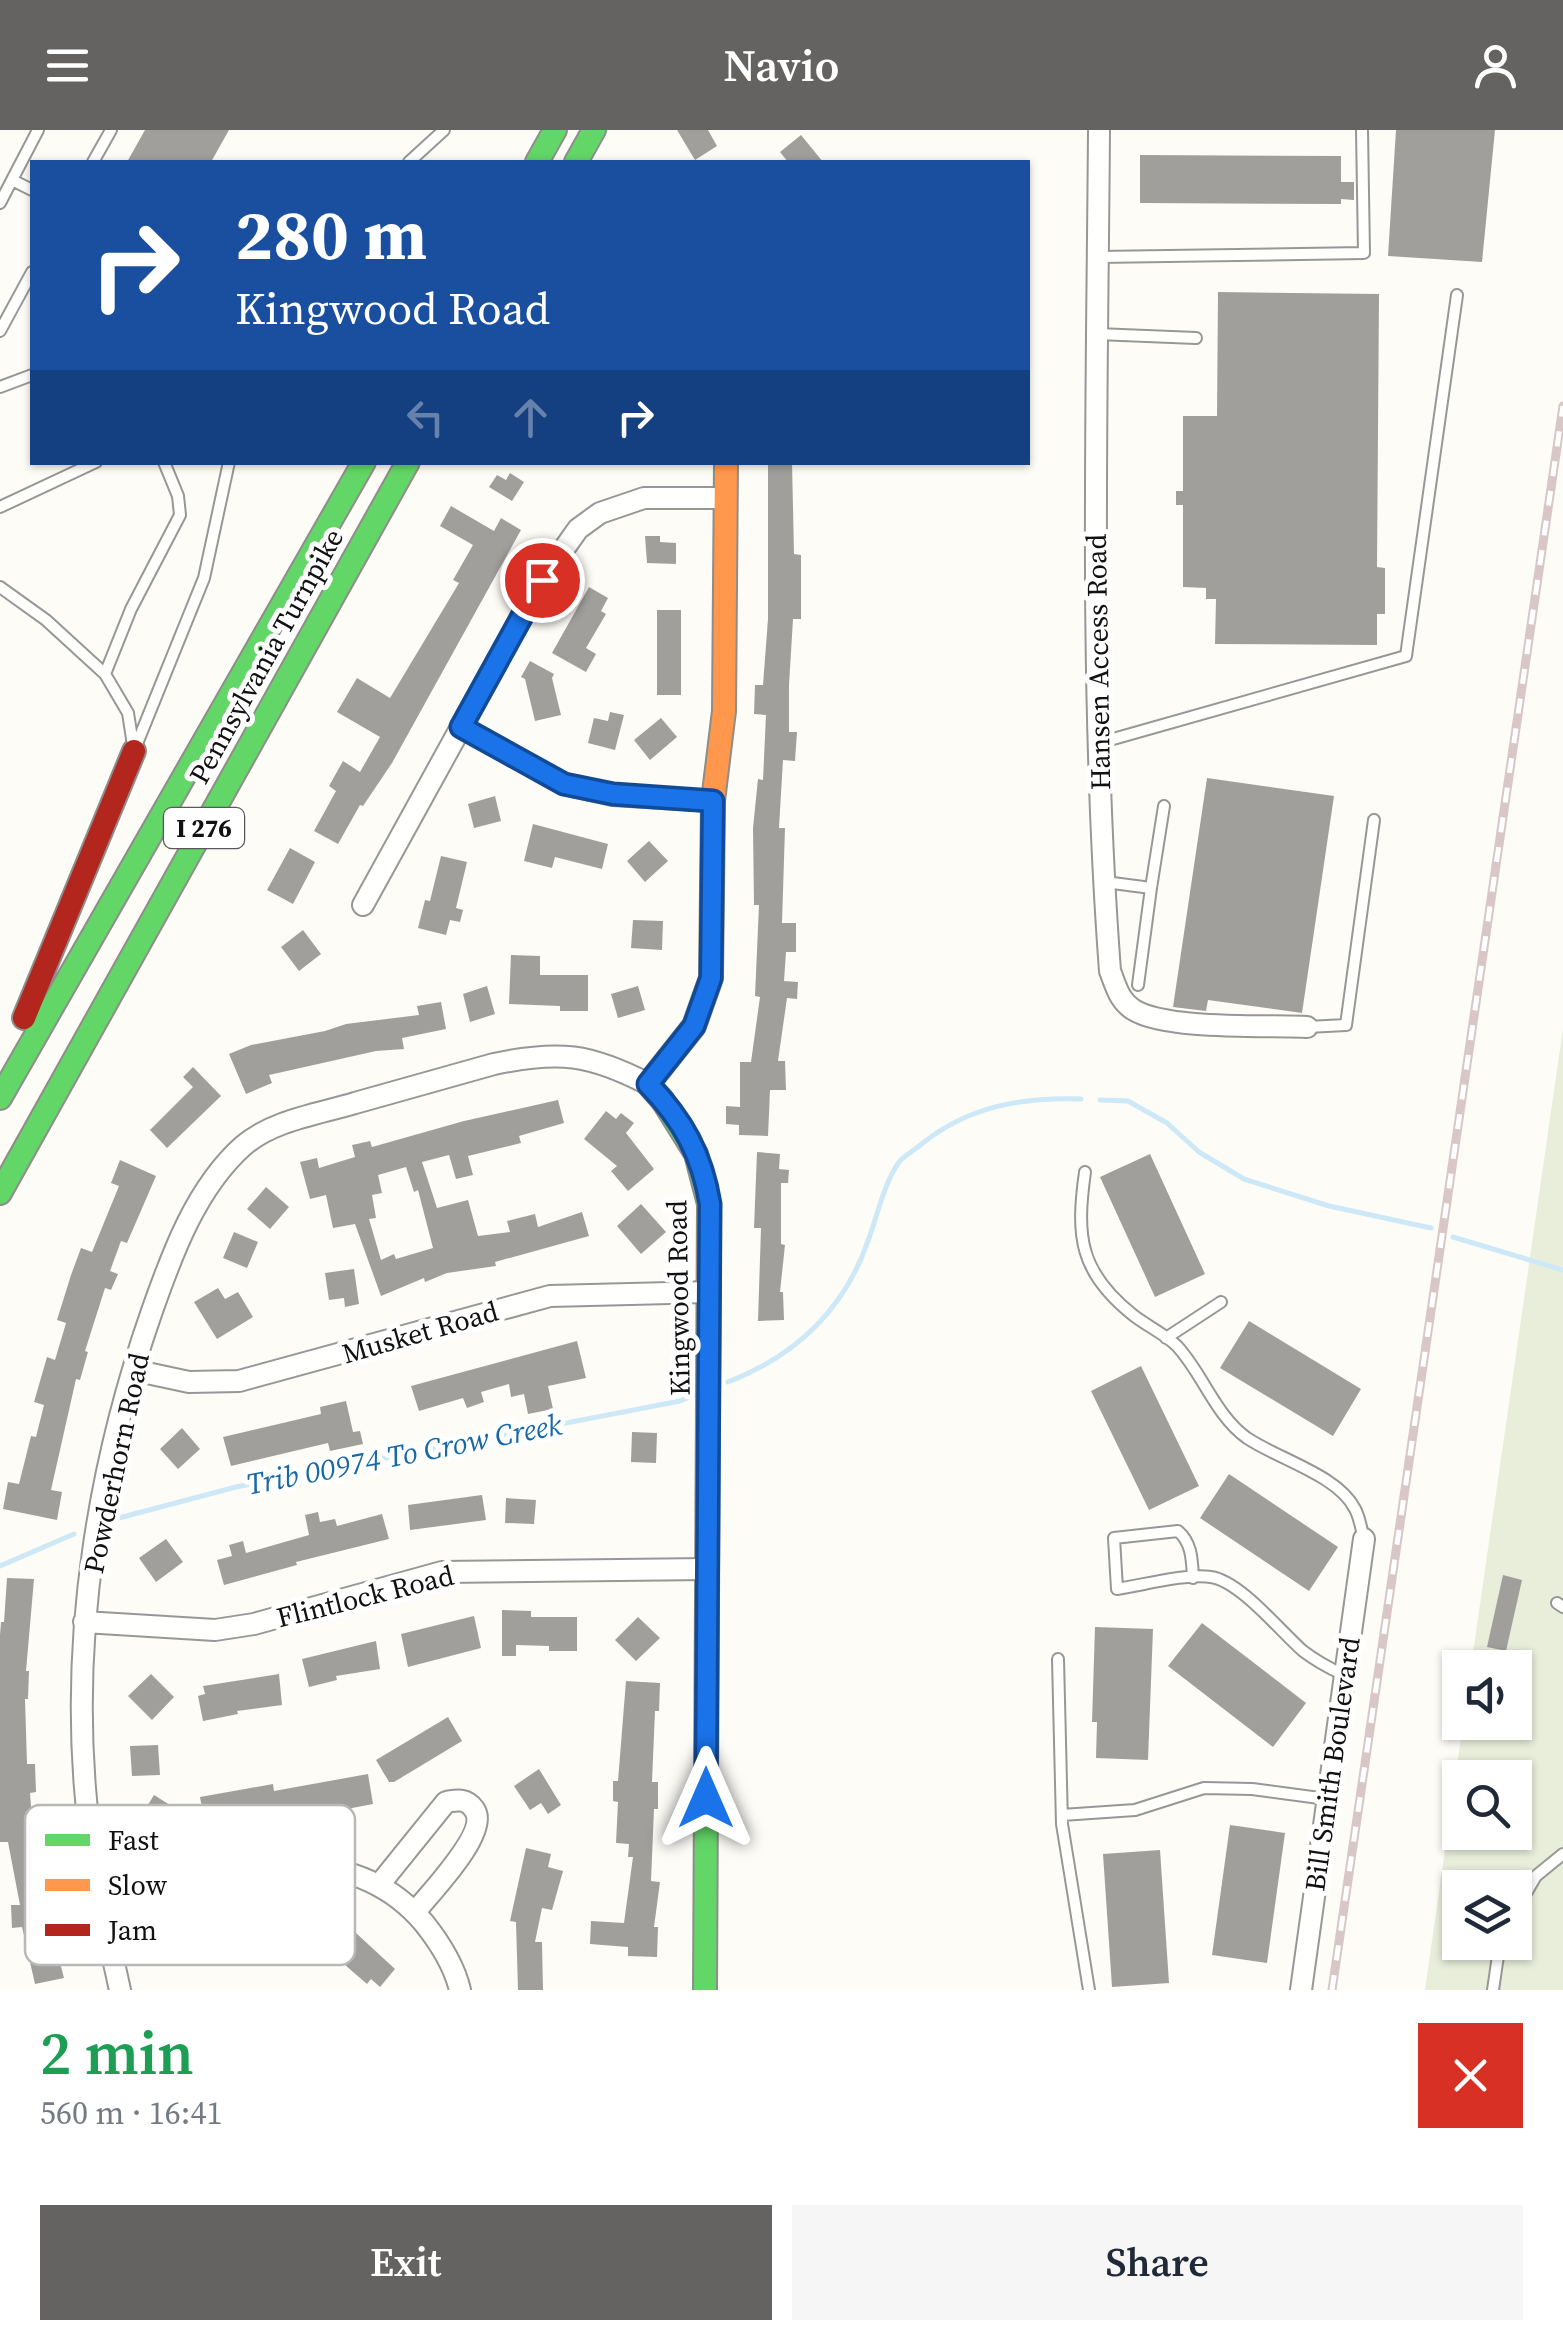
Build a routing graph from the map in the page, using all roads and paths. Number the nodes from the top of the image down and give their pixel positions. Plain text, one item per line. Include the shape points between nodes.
1 (38, 130) edge
2 (111, 130) edge
3 (444, 130) edge
4 (556, 130) edge
5 (594, 130) edge
6 (1099, 130) edge
7 (1362, 130) edge
8 (94, 160) edge
9 (411, 160) edge
10 (538, 160) edge
11 (577, 160) edge
12 (12, 180) junction
13 (30, 189) edge
14 (0, 203) edge
15 (1098, 257) junction
16 (30, 276) edge
17 (1456, 295) dead end
18 (0, 332) edge
19 (1097, 334) junction
20 (1196, 338) dead end
21 (30, 376) edge
22 (0, 387) edge
23 (90, 465) edge
24 (165, 465) edge
25 (227, 465) edge
26 (362, 465) edge
27 (406, 465) edge
28 (726, 465) edge
29 (725, 498) junction
30 (0, 508) edge
31 (0, 588) edge
32 (105, 674) junction
33 (461, 727) junction
34 (1100, 743) junction
35 (134, 752) junction
36 (713, 801) junction
37 (1164, 806) dead end
38 (1374, 820) dead end
39 (1105, 882) junction
40 (1151, 888) junction
41 (363, 905) dead end
42 (1138, 985) dead end
43 (1307, 1027) joint
44 (0, 1071) edge
45 (648, 1084) junction
46 (0, 1098) edge
47 (1084, 1172) dead end
48 (0, 1193) edge
49 (710, 1292) junction
50 (1221, 1302) dead end
51 (1166, 1338) junction
52 (133, 1370) junction
53 (1364, 1539) joint
54 (708, 1569) junction
55 (1193, 1578) junction
56 (84, 1622) junction
57 (1058, 1659) dead end
58 (1345, 1676) junction
59 (1328, 1799) junction
60 (87, 1805) edge
61 (1062, 1814) junction
62 (1563, 1854) edge
63 (355, 1876) edge
64 (1532, 1883) edge
65 (380, 1886) junction
66 (414, 1912) junction
67 (1497, 1960) edge
68 (114, 1965) edge
69 (120, 1990) edge
70 (460, 1990) edge
71 (705, 1990) edge
72 (1089, 1990) edge
73 (1301, 1990) edge
74 (1493, 1990) edge

1 - 12 lane
2 - 8 lane
3 - 9 lane
4 - 10 main road
5 - 11 main road
6 - 15 street, Hansen Access Road
7 - 15 lane via 1364,253
12 - 13 lane
12 - 14 lane
15 - 19 street, Hansen Access Road
16 - 18 lane
17 - 34 lane via 1406,656
19 - 20 lane
19 - 34 street, Hansen Access Road
21 - 22 lane
23 - 30 lane
24 - 32 lane via 180,515
25 - 35 lane via 204,578
26 - 46 main road, Pennsylvania Turnpike / I 276
27 - 48 main road, Pennsylvania Turnpike / I 276
28 - 29 main road
29 - 33 street via 644,498 600,513 578,530 542,580
29 - 36 main road via 724,711
31 - 32 lane
32 - 35 lane via 128,713
33 - 36 street via 564,784
33 - 41 street
34 - 39 street, Hansen Access Road
35 - 44 main road
36 - 45 main road via 711,978 694,1026
37 - 40 lane
38 - 43 lane via 1346,1025
39 - 40 lane
39 - 43 street, Hansen Access Road via 1110,970 1132,1009 1184,1022
40 - 42 lane
45 - 49 main road, Kingwood Road via 686,1130 706,1177
45 - 52 street, Powderhorn Road via 598,1061 522,1058 262,1134 226,1164 190,1220
47 - 51 lane via 1079,1224 1090,1264 1118,1302
49 - 52 street, Musket Road via 550,1296 240,1382 189,1382
49 - 54 main road, Kingwood Road
50 - 51 lane
51 - 53 lane via 1246,1437 1346,1495
52 - 56 street, Powderhorn Road
53 - 58 street, Bill Smith Boulevard
54 - 56 street, Flintlock Road via 442,1572 233,1628
54 - 71 main road, Kingwood Road
55 - 55 lane via 1117,1589 1114,1538 1178,1530 1191,1552
55 - 58 lane via 1220,1579 1304,1652
56 - 60 street, Powderhorn Road
57 - 61 lane
58 - 59 street, Bill Smith Boulevard
59 - 61 lane via 1204,1788 1135,1810
59 - 73 street, Bill Smith Boulevard
61 - 72 lane
62 - 64 lane
63 - 65 street
65 - 66 street
65 - 66 street via 446,1802 470,1803 478,1828
66 - 70 street via 446,1956
67 - 74 lane
68 - 69 street, Powderhorn Road

